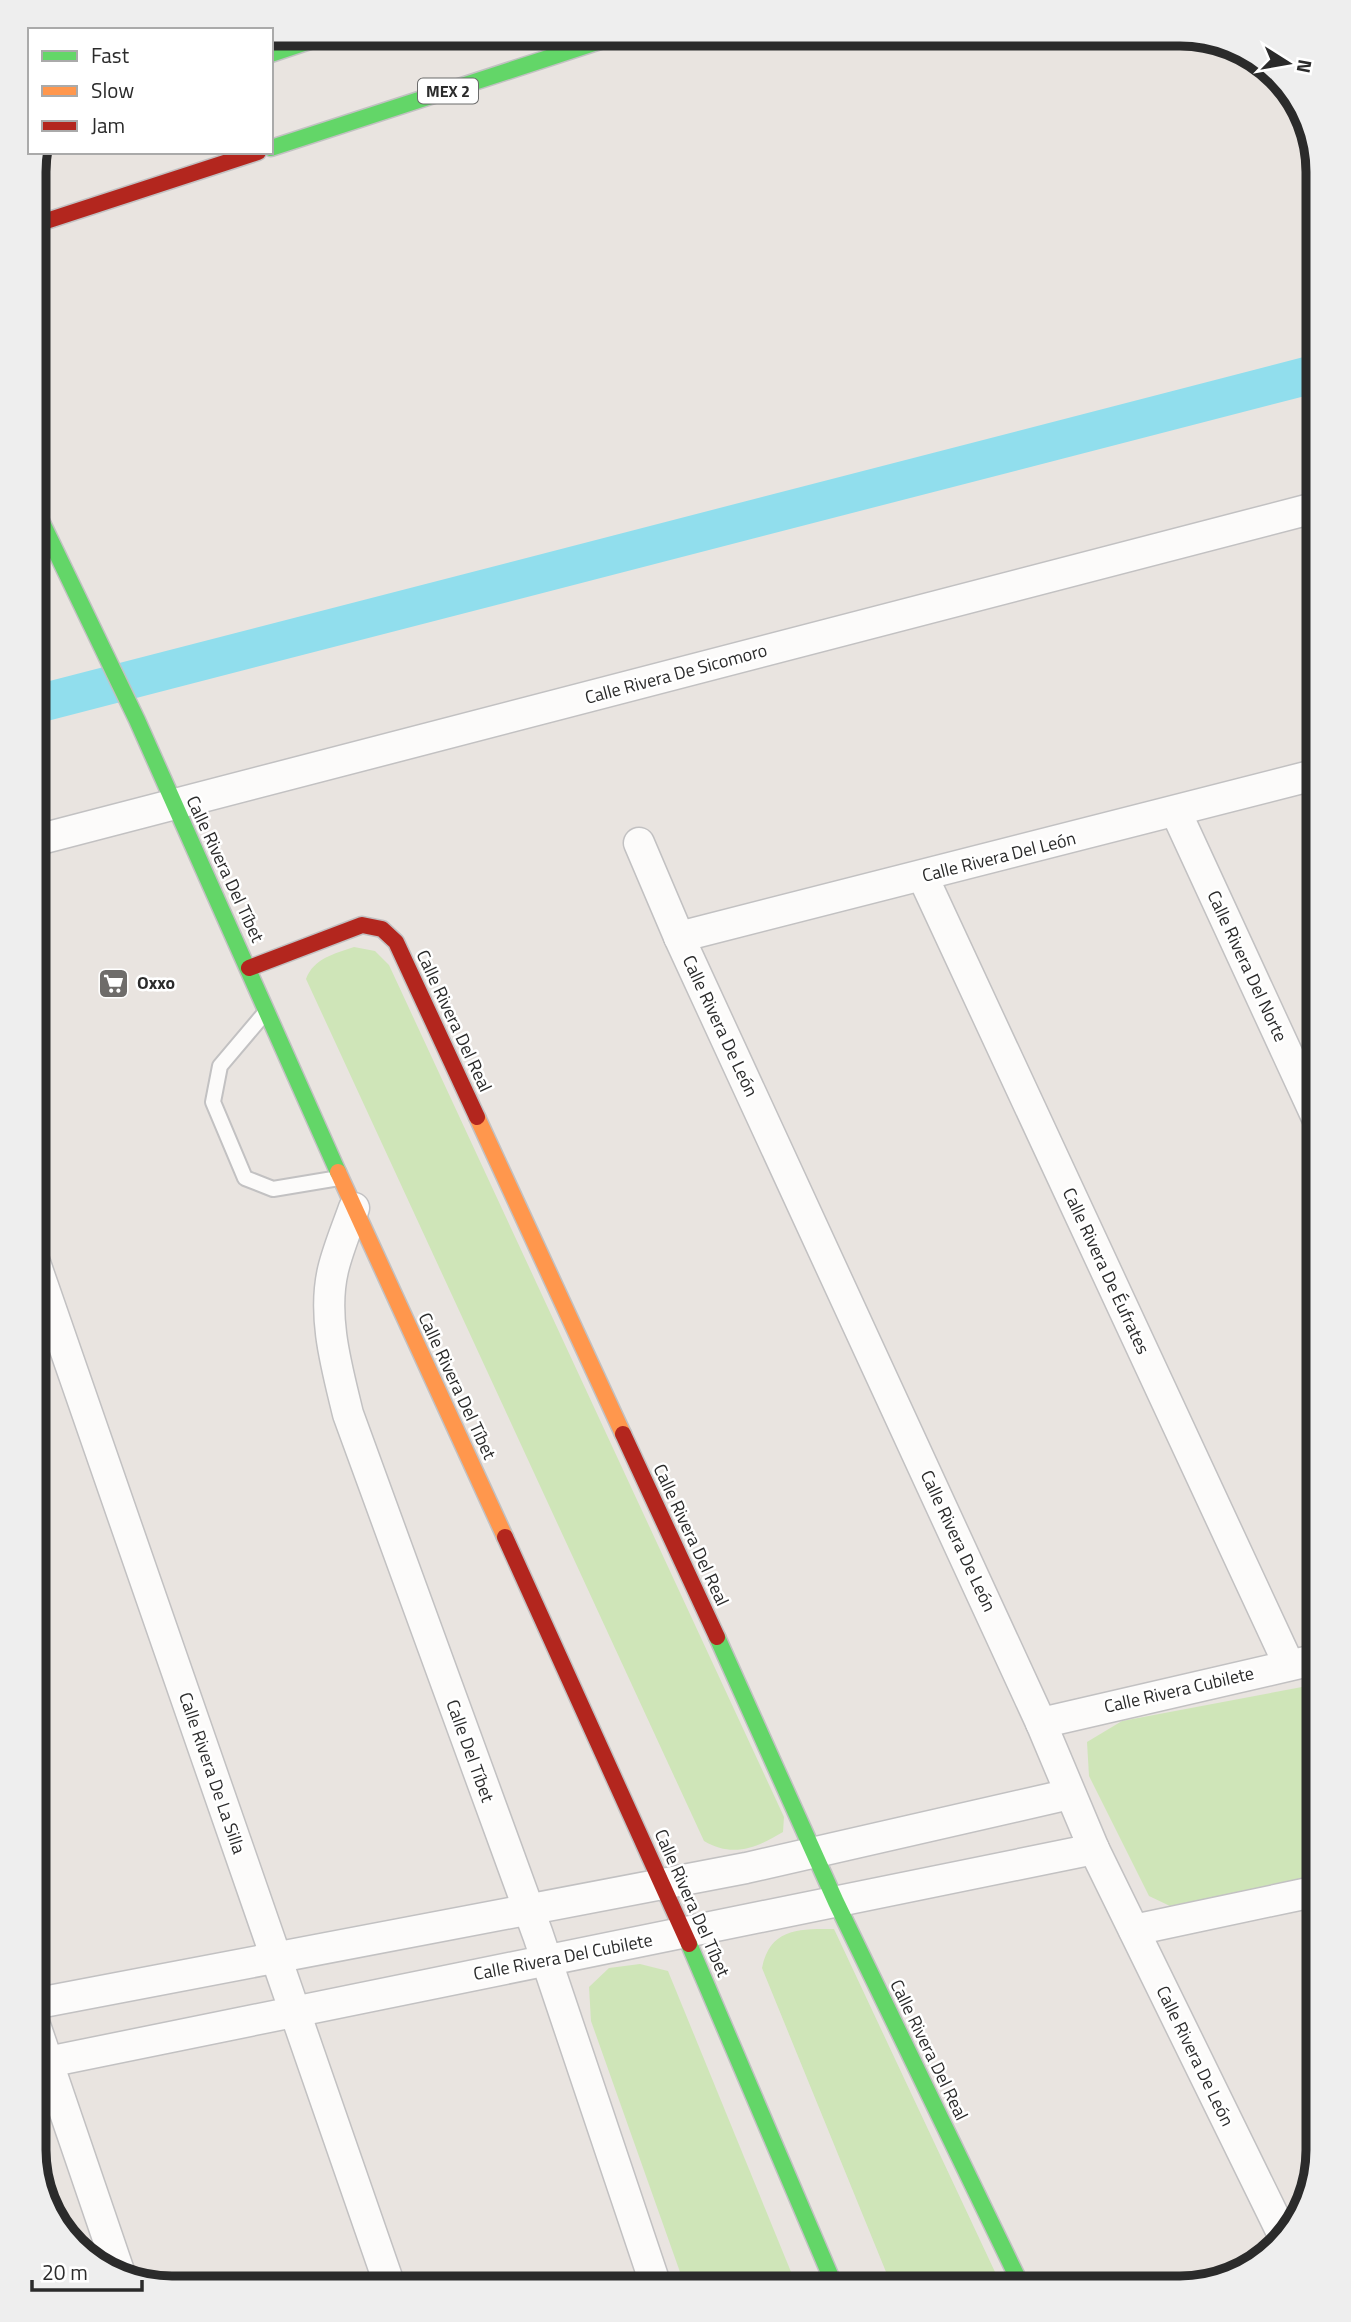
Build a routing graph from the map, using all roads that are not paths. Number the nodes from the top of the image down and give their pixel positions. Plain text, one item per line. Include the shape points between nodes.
1 (295, 46) edge
2 (585, 46) edge
3 (273, 53) edge
4 (273, 147) edge
5 (252, 154) edge
6 (46, 221) edge
7 (1306, 510) edge
8 (46, 531) edge
9 (1306, 777) edge
10 (174, 805) junction
11 (1176, 812) junction
12 (46, 838) edge
13 (639, 843) dead end
14 (923, 877) junction
15 (679, 937) junction
16 (249, 968) junction
17 (268, 1010) junction
18 (1306, 1094) edge
19 (341, 1177) junction
20 (354, 1208) junction
21 (46, 1294) edge
22 (1303, 1662) edge
23 (1041, 1723) junction
24 (1070, 1794) junction
25 (1094, 1849) junction
26 (816, 1852) junction
27 (664, 1884) junction
28 (1306, 1894) edge
29 (836, 1902) junction
30 (528, 1911) junction
31 (1133, 1930) junction
32 (685, 1932) junction
33 (276, 1957) junction
34 (546, 1960) junction
35 (46, 2001) edge
36 (295, 2012) junction
37 (46, 2063) edge
38 (46, 2080) edge
39 (1279, 2227) edge
40 (116, 2264) edge
41 (387, 2276) edge
42 (653, 2276) edge
43 (831, 2276) edge
44 (1017, 2276) edge

1 - 3 street
2 - 4 street, MEX 2
5 - 6 street
7 - 10 street, Calle Rivera De Sicomoro
8 - 10 street, Calle Rivera Del Tíbet
9 - 11 street, Calle Rivera Del León
10 - 12 street, Calle Rivera De Sicomoro
10 - 16 street, Calle Rivera Del Tíbet
11 - 14 street, Calle Rivera Del León
11 - 18 street, Calle Rivera Del Norte
13 - 15 street, Calle Rivera De León
14 - 15 street, Calle Rivera Del León
14 - 22 street, Calle Rivera De Éufrates
15 - 23 street, Calle Rivera De León
16 - 17 street, Calle Rivera Del Tíbet
16 - 26 street, Calle Rivera Del Real via 362,925 382,929 396,942
17 - 19 street, Calle Rivera Del Tíbet
17 - 19 lane via 220,1066 213,1102 246,1178 272,1189
19 - 20 street, Calle Rivera Del Tíbet
20 - 27 street, Calle Rivera Del Tíbet
20 - 30 street, Calle Del Tíbet via 333,1271 330,1321 348,1414
21 - 33 street, Calle Rivera De La Silla
22 - 23 street, Calle Rivera Cubilete
23 - 24 street, Calle Rivera De León
24 - 25 street, Calle Rivera De León
24 - 26 street
25 - 29 street, Calle Rivera Del Cubilete
25 - 31 street, Calle Rivera De León
26 - 27 street
26 - 29 street, Calle Rivera Del Real
27 - 30 street
27 - 32 street, Calle Rivera Del Tíbet
28 - 31 street
29 - 32 street, Calle Rivera Del Cubilete
29 - 44 street, Calle Rivera Del Real
30 - 33 street
30 - 34 street, Calle Del Tíbet
31 - 39 street, Calle Rivera De León
32 - 34 street, Calle Rivera Del Cubilete
32 - 43 street, Calle Rivera Del Tíbet
33 - 35 street
33 - 36 street, Calle Rivera De La Silla
34 - 36 street, Calle Rivera Del Cubilete
34 - 42 street, Calle Del Tíbet
36 - 37 street, Calle Rivera Del Cubilete
36 - 41 street, Calle Rivera De La Silla
38 - 40 street

